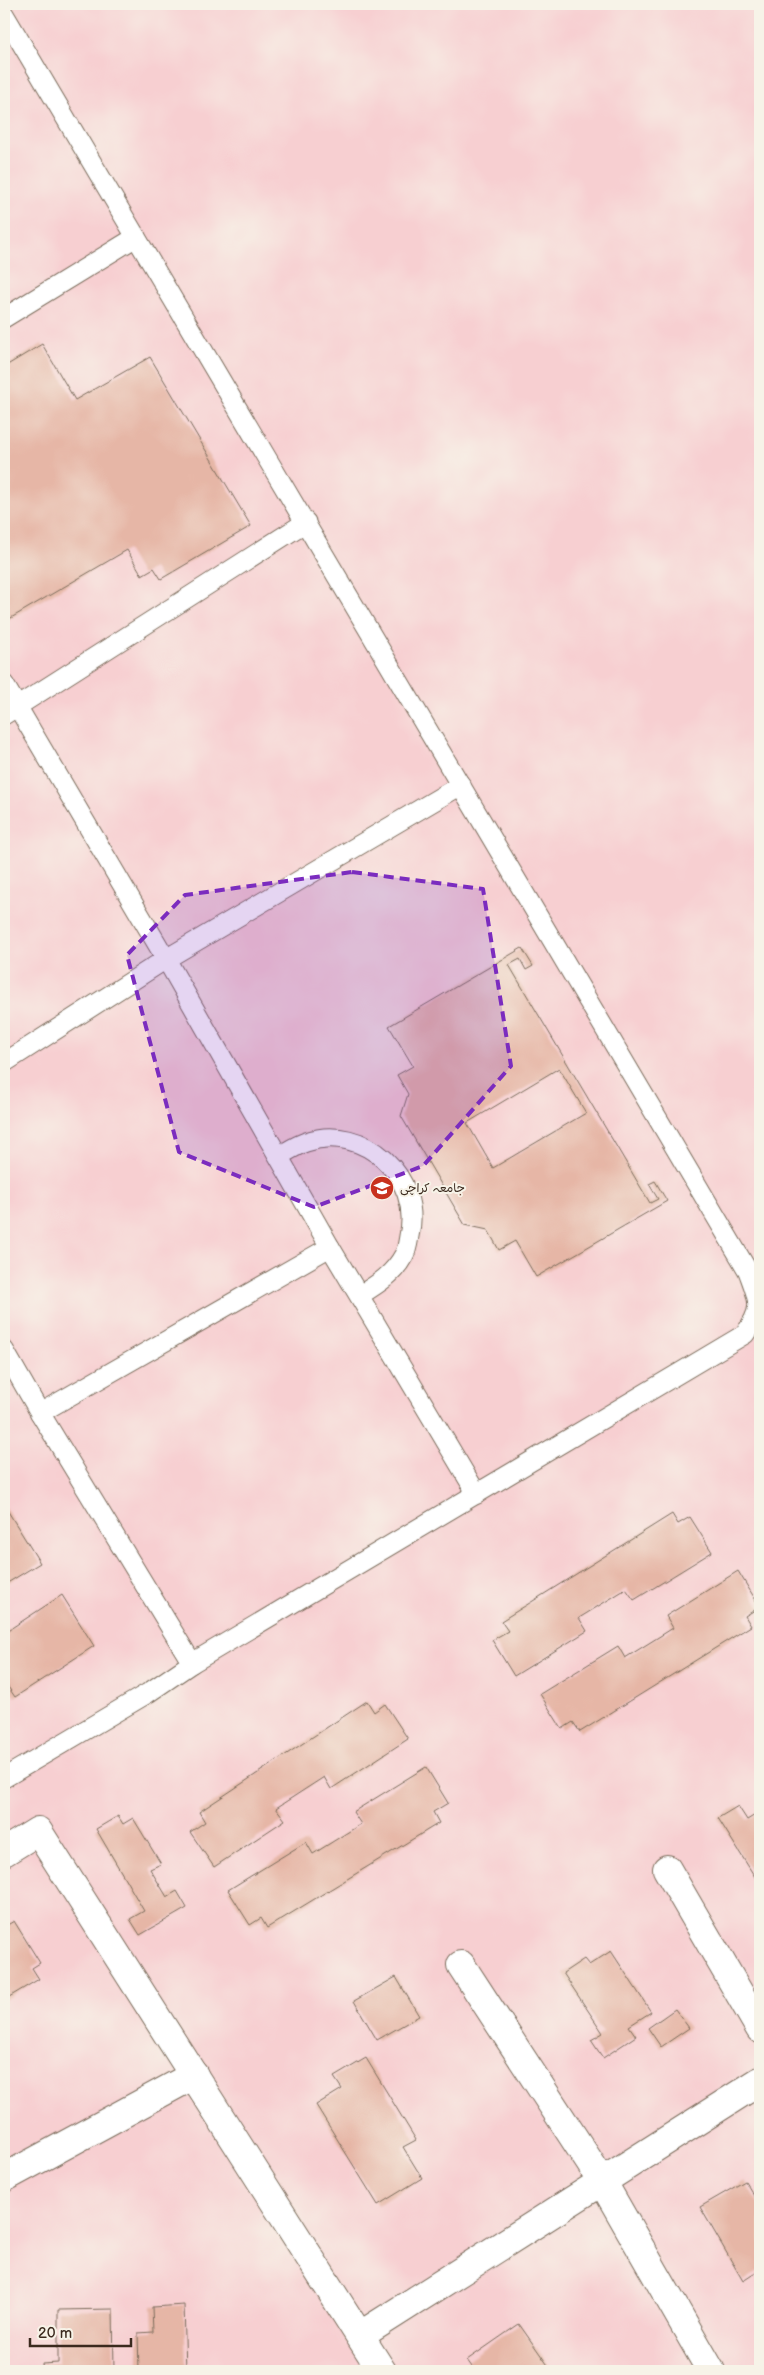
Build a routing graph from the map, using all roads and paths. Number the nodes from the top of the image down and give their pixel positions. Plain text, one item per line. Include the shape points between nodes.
1 (4, 14) edge
2 (136, 237) junction
3 (4, 318) edge
4 (306, 522) junction
5 (4, 684) edge
6 (10, 712) edge
7 (461, 785) junction
8 (166, 959) junction
9 (4, 1063) edge
10 (279, 1156) junction
11 (330, 1247) junction
12 (360, 1295) junction
13 (4, 1350) edge
14 (40, 1413) junction
15 (477, 1494) junction
16 (192, 1663) junction
17 (4, 1778) edge
18 (4, 1852) edge
19 (667, 1870) dead end
20 (461, 1965) dead end
21 (760, 2029) edge
22 (194, 2075) junction
23 (760, 2081) edge
24 (4, 2178) edge
25 (602, 2181) junction
26 (361, 2335) junction
27 (382, 2371) edge
28 (711, 2371) edge

1 - 2 lane
2 - 3 lane
2 - 4 lane
4 - 6 lane
4 - 7 lane
5 - 6 lane
6 - 8 lane
7 - 8 lane
7 - 15 lane via 748,1271 758,1298 758,1317 745,1334
8 - 9 lane
8 - 10 lane
10 - 11 lane
10 - 12 lane via 307,1141 338,1138 368,1147 392,1166 408,1193 412,1224 405,1254 386,1279
11 - 12 lane
11 - 14 lane
12 - 15 lane
13 - 14 lane
14 - 16 lane
15 - 16 lane
16 - 17 lane via 148,1694
18 - 22 street via 38,1831
19 - 21 street
20 - 25 street
22 - 24 street
22 - 26 street
23 - 25 street
25 - 26 street
25 - 28 street
26 - 27 street

